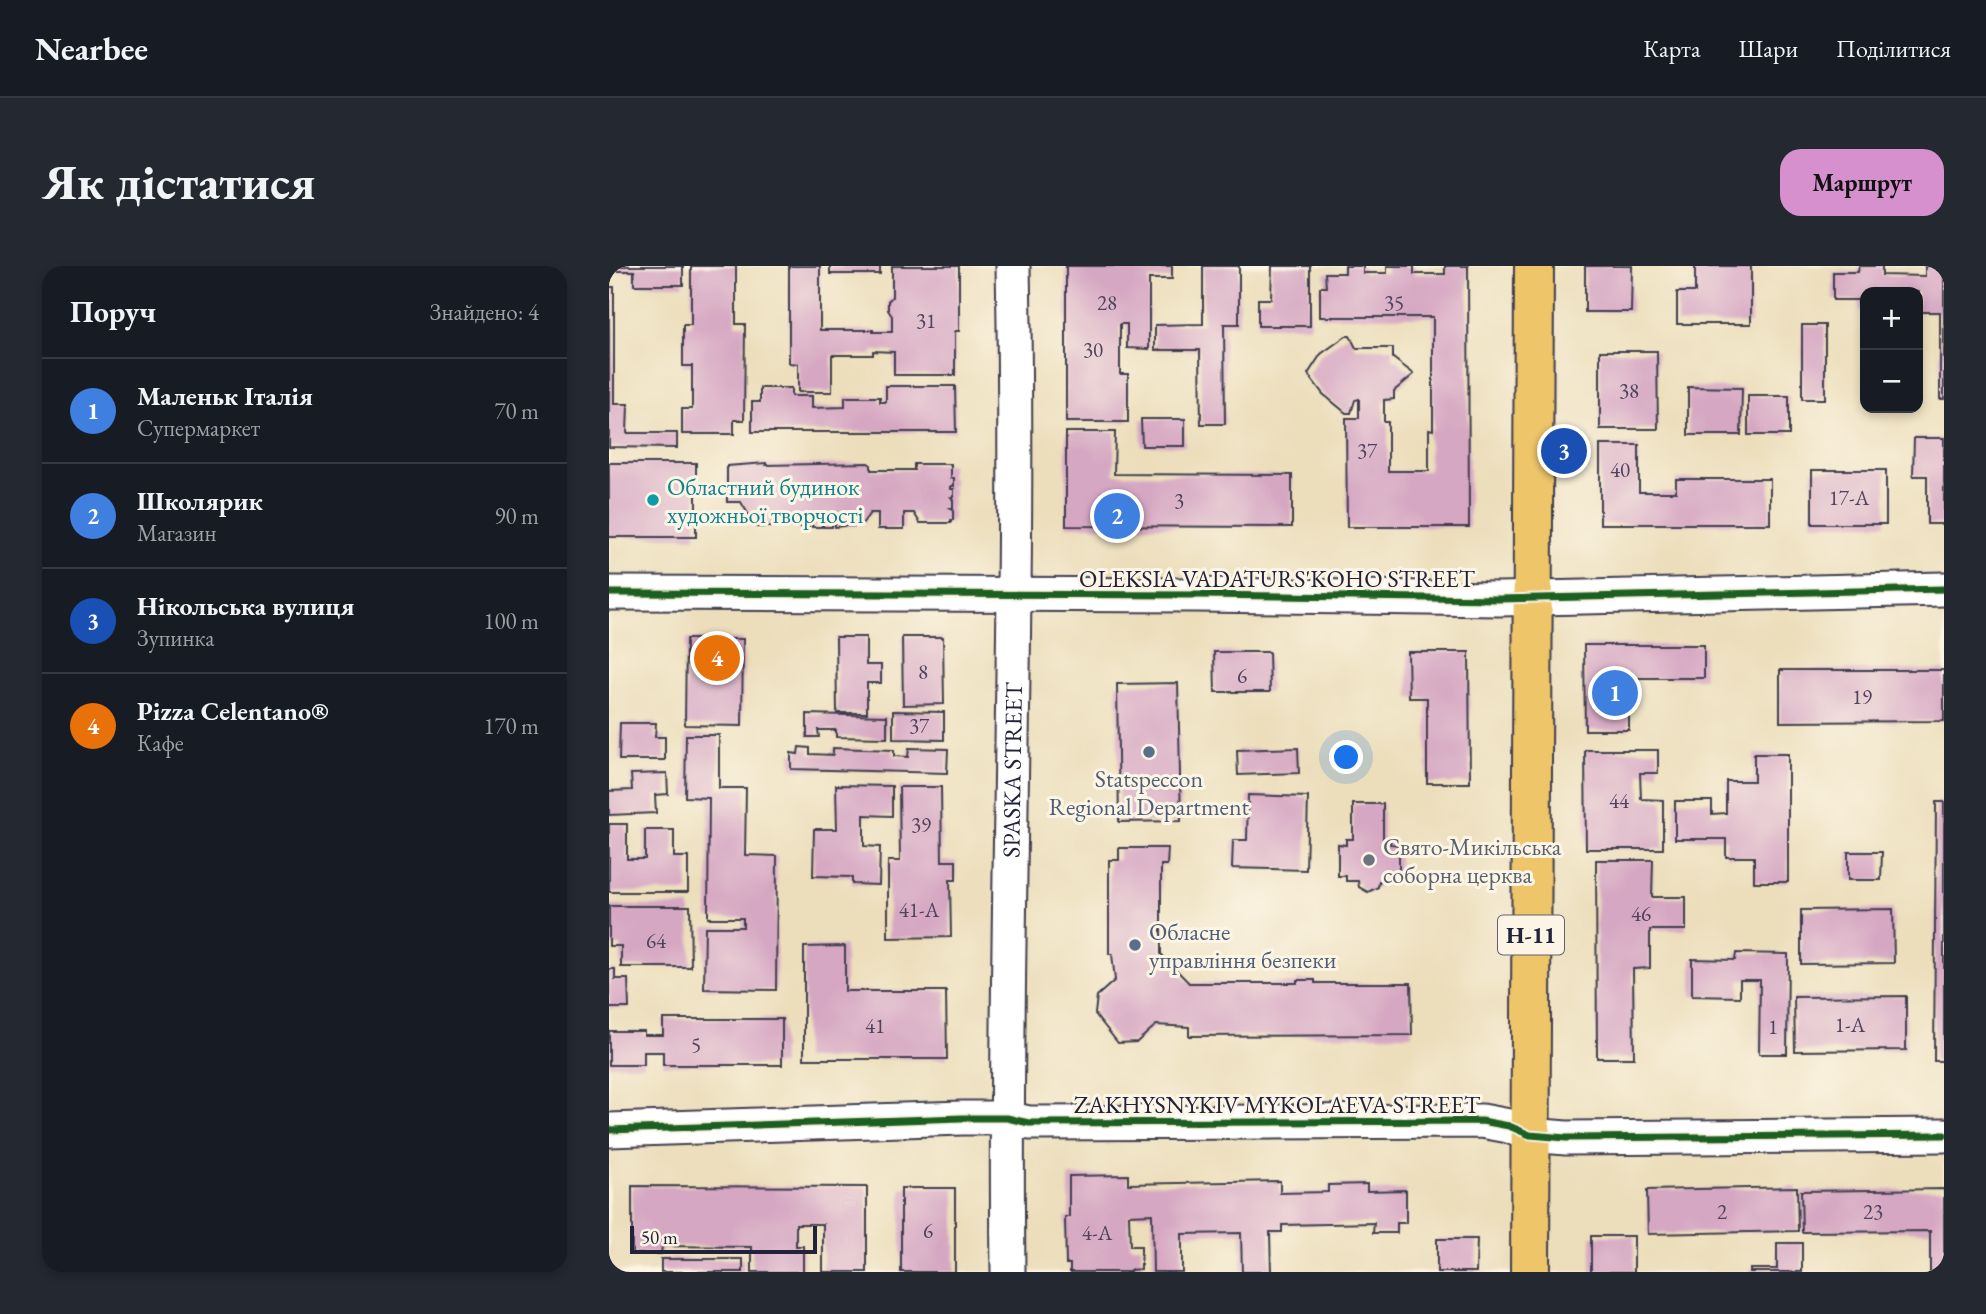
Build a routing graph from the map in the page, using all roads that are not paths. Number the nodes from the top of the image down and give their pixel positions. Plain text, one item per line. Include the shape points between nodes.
1 (1013, 266) edge
2 (1534, 266) edge
3 (1944, 589) edge
4 (609, 593) edge
5 (1016, 596) junction
6 (1535, 598) junction
7 (1007, 1118) junction
8 (609, 1130) edge
9 (1530, 1135) junction
10 (1944, 1135) edge
11 (1008, 1272) edge
12 (1530, 1272) edge

1 - 5 street, SPASKA STREET
2 - 6 main road, Н-11
3 - 6 street, OLEKSIA VADATURS'KOHO STREET
4 - 5 street, OLEKSIA VADATURS'KOHO STREET
5 - 6 street, OLEKSIA VADATURS'KOHO STREET
5 - 7 street, SPASKA STREET
6 - 9 main road, Н-11
7 - 8 street, ZAKHYSNYKIV MYKOLAEVA STREET
7 - 9 street, ZAKHYSNYKIV MYKOLAEVA STREET via 1029,1123 1482,1121
7 - 11 street, SPASKA STREET
9 - 10 street, ZAKHYSNYKIV MYKOLAEVA STREET
9 - 12 main road, Н-11

